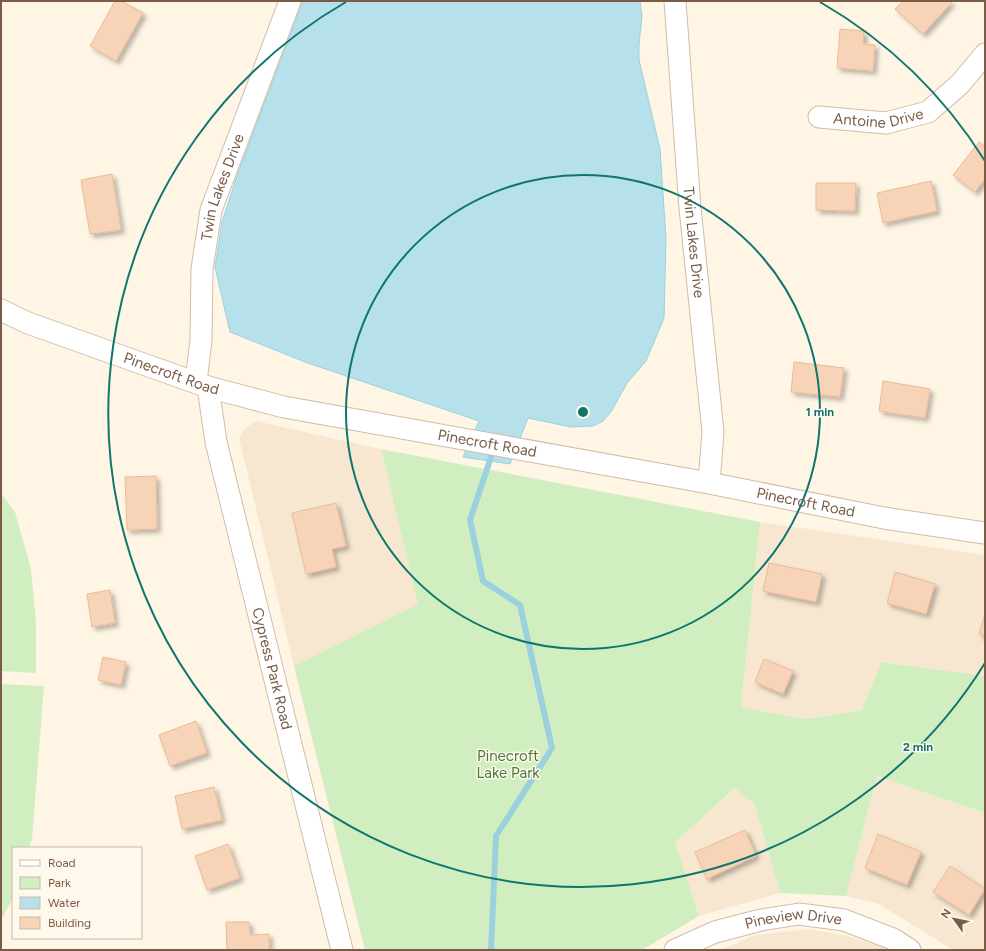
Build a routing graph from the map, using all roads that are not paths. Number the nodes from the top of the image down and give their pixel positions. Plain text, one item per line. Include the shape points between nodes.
1 (290, 1) edge
2 (675, 1) edge
3 (985, 54) edge
4 (819, 117) dead end
5 (1, 310) edge
6 (202, 385) junction
7 (709, 483) junction
8 (985, 533) edge
9 (342, 950) edge
10 (675, 950) edge
11 (910, 950) edge

1 - 6 street, Twin Lakes Drive via 211,210 202,269
2 - 7 street, Twin Lakes Drive via 690,208 713,432
3 - 4 street, Antoine Drive via 960,84 928,112 886,123
5 - 6 street, Pinecroft Road via 28,323
6 - 7 street, Pinecroft Road via 284,407
6 - 9 street, Cypress Park Road
7 - 8 street, Pinecroft Road via 884,518
10 - 11 street, Pineview Drive via 715,932 761,920 799,914 844,920 893,939

